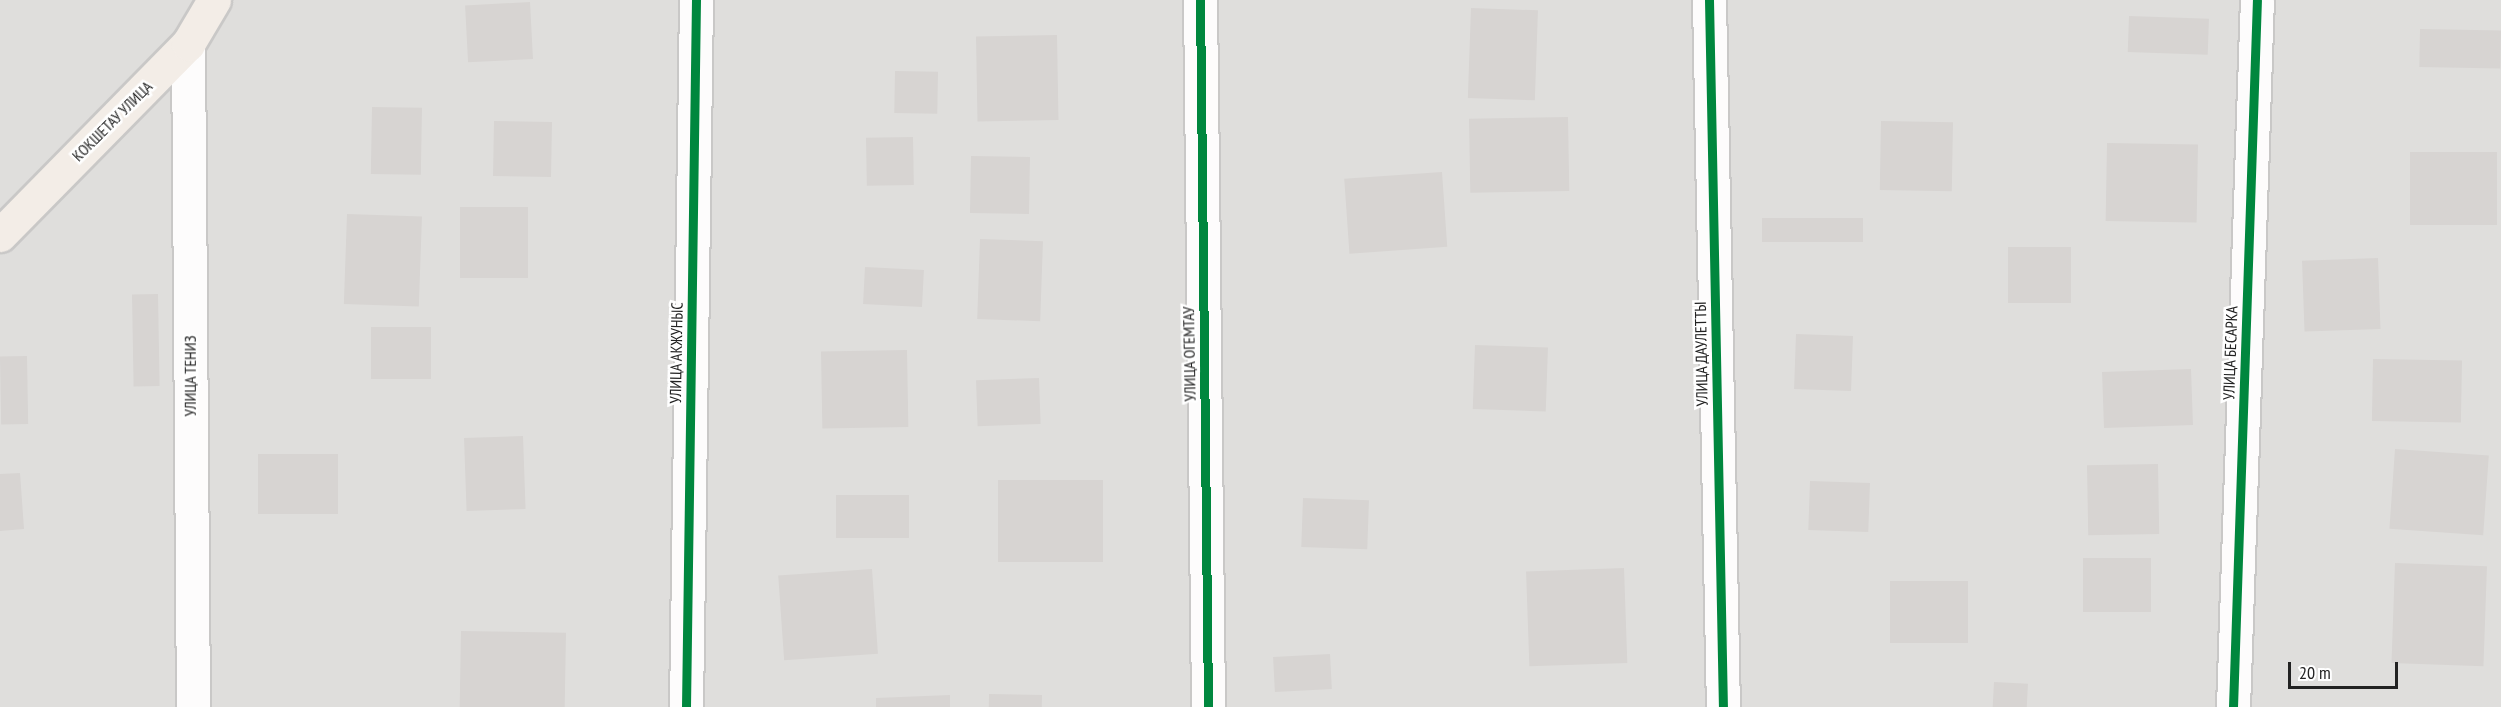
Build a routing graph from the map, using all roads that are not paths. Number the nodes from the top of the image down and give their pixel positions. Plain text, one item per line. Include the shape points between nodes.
1 (214, 0) edge
2 (696, 0) edge
3 (1200, 0) edge
4 (1709, 0) edge
5 (2258, 0) edge
6 (188, 44) junction
7 (0, 235) edge
8 (193, 707) edge
9 (686, 707) edge
10 (1208, 707) edge
11 (1723, 707) edge
12 (2233, 707) edge

1 - 6 main road, КОКШЕТАУ УЛИЦА
2 - 9 street, УЛИЦА АКЖУНЫС
3 - 10 street, УЛИЦА ОГЕМТАУ
4 - 11 street, УЛИЦА ДАУЛЕТТЫ
5 - 12 street, УЛИЦА БЕСАРКА
6 - 7 main road, КОКШЕТАУ УЛИЦА
6 - 8 street, УЛИЦА ТЕНИЗ

